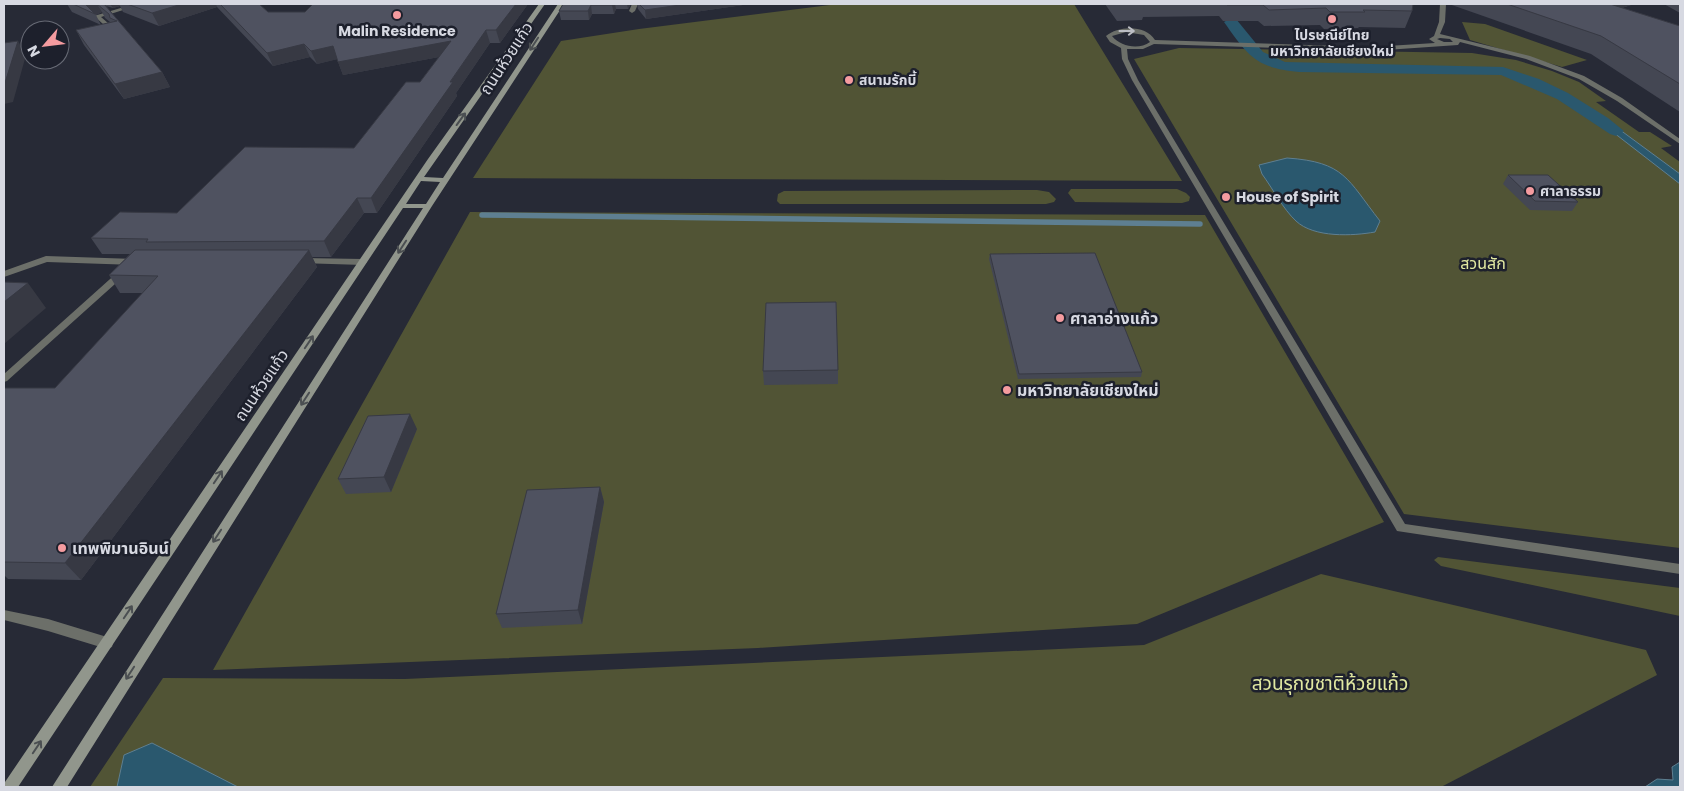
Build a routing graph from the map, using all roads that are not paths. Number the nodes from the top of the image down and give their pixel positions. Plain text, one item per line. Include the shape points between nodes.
1 (139, 4) edge
2 (542, 4) edge
3 (561, 4) edge
4 (634, 4) edge
5 (1443, 4) edge
6 (632, 11) dead end
7 (1442, 22) junction
8 (114, 31) edge
9 (1435, 37) junction
10 (1452, 41) junction
11 (1153, 42) junction
12 (1443, 44) junction
13 (1124, 46) junction
14 (1398, 46) junction
15 (1680, 142) edge
16 (419, 179) junction
17 (445, 180) junction
18 (401, 206) junction
19 (428, 206) junction
20 (295, 261) edge
21 (363, 262) junction
22 (4, 274) edge
23 (4, 379) edge
24 (1680, 569) edge
25 (4, 615) edge
26 (107, 643) junction
27 (10, 787) edge
28 (59, 787) edge

1 - 8 street via 98,16
16 -> 2 main road, ถนนห้วยแก้ว
3 -> 17 main road, ถนนห้วยแก้ว
4 - 6 street
5 - 7 street
7 - 9 street
7 - 10 street
9 - 10 street
9 - 12 street via 1436,42
9 - 14 street
10 - 12 street
10 - 15 street via 1552,66 1598,86
11 - 13 street via 1146,46
13 -> 11 street via 1112,42 1110,34 1136,31 1149,36
11 - 14 street via 1371,49
12 - 14 street
13 - 24 street via 1125,59 1134,80 1401,528
16 - 17 main road
16 - 18 main road, ถนนห้วยแก้ว
17 - 19 main road, ถนนห้วยแก้ว
18 - 19 main road
18 - 21 main road, ถนนห้วยแก้ว
19 -> 28 main road, ถนนห้วยแก้ว
20 - 21 street
26 -> 21 main road, ถนนห้วยแก้ว
22 - 23 street via 46,259 140,262
25 - 26 street
27 -> 26 main road, ถนนห้วยแก้ว

